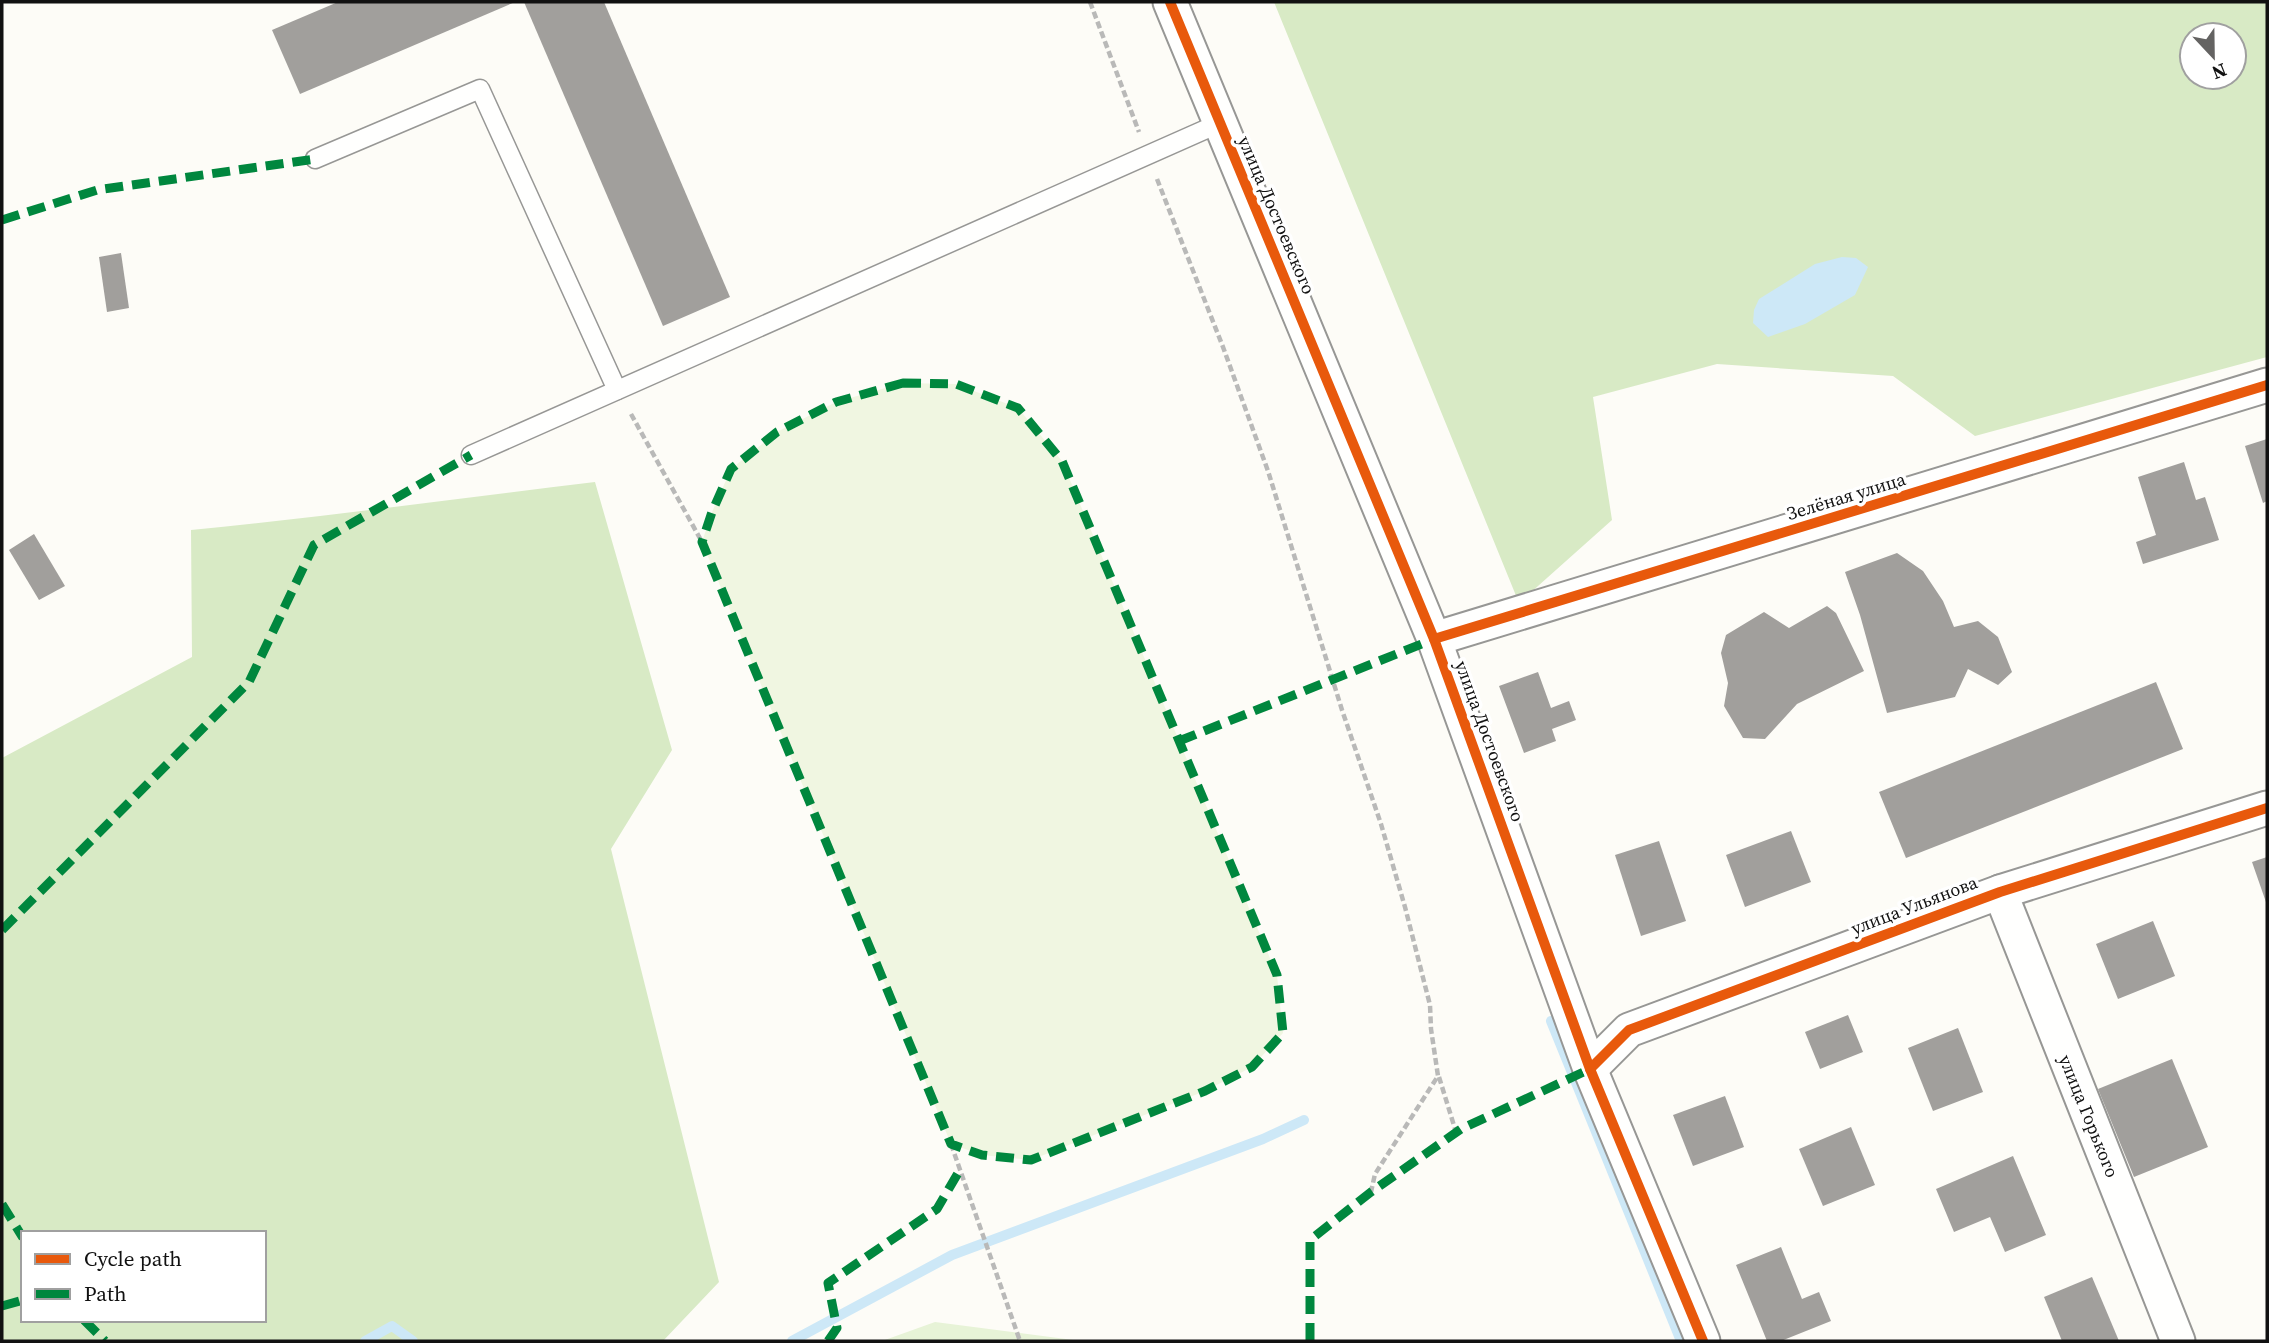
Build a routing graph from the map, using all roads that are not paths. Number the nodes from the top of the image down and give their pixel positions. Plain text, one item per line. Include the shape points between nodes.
1 (1170, 2) edge
2 (1220, 123) junction
3 (315, 159) dead end
4 (2267, 386) edge
5 (617, 390) junction
6 (471, 454) dead end
7 (1434, 639) junction
8 (2267, 808) edge
9 (2000, 892) junction
10 (1590, 1069) junction
11 (1703, 1341) edge
12 (2178, 1341) edge

1 - 2 street, улица Достоевского
2 - 5 lane
2 - 7 street, улица Достоевского
3 - 5 lane via 480,89
4 - 7 street, Зелёная улица
5 - 6 lane
7 - 10 street, улица Достоевского
8 - 9 street, улица Ульянова
9 - 10 street, улица Ульянова via 1629,1030
9 - 12 street, улица Горького
10 - 11 street, улица Достоевского

